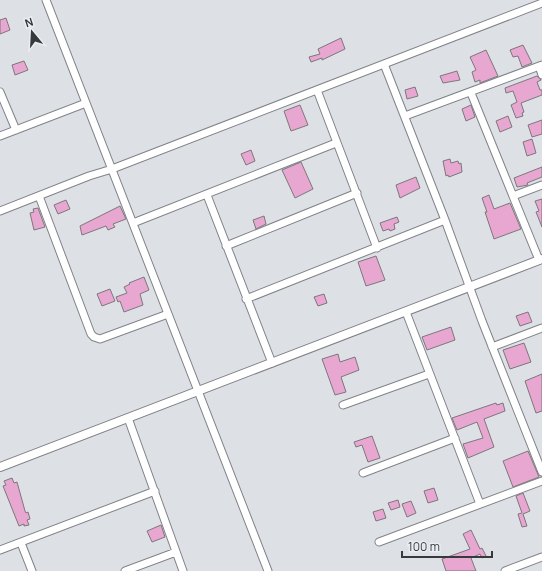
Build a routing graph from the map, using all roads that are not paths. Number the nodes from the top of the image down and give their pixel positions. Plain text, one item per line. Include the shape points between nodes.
1 (46, 0) edge
2 (542, 4) edge
3 (384, 64) junction
4 (540, 66) edge
5 (542, 74) edge
6 (317, 90) junction
7 (0, 92) edge
8 (471, 93) junction
9 (86, 104) junction
10 (405, 116) junction
11 (16, 130) junction
12 (0, 136) edge
13 (336, 143) junction
14 (112, 169) junction
15 (542, 185) edge
16 (357, 193) junction
17 (207, 195) junction
18 (39, 196) junction
19 (513, 196) junction
20 (0, 210) edge
21 (445, 220) junction
22 (133, 223) junction
23 (226, 246) junction
24 (377, 248) junction
25 (540, 260) edge
26 (469, 287) junction
27 (246, 299) junction
28 (406, 312) junction
29 (168, 314) junction
30 (542, 328) edge
31 (492, 347) junction
32 (272, 363) junction
33 (429, 374) junction
34 (198, 391) junction
35 (343, 405) dead end
36 (128, 418) junction
37 (454, 438) junction
38 (0, 467) edge
39 (542, 472) edge
40 (363, 473) dead end
41 (542, 481) edge
42 (155, 491) junction
43 (480, 504) junction
44 (379, 542) dead end
45 (21, 543) junction
46 (0, 550) edge
47 (176, 552) junction
48 (542, 557) edge
49 (32, 571) edge
50 (125, 571) edge
51 (183, 571) edge
52 (268, 571) edge
53 (505, 571) edge

1 - 9 street
2 - 3 street
3 - 6 street
3 - 10 street
4 - 5 street
4 - 8 street
6 - 13 street
6 - 14 street
7 - 11 street
8 - 10 street
8 - 19 street
9 - 11 street
9 - 14 street
10 - 21 street
11 - 12 street
13 - 16 street
13 - 17 street
14 - 18 street
14 - 22 street
15 - 19 street
16 - 23 street
16 - 24 street
17 - 22 street
17 - 23 street
18 - 20 street
18 - 29 street via 94,337 100,339
19 - 25 street
21 - 24 street
21 - 26 street
22 - 29 street
23 - 27 street
24 - 27 street
25 - 26 street
26 - 28 street
26 - 31 street
27 - 32 street
28 - 32 street
28 - 33 street
29 - 34 street
30 - 31 street
31 - 39 street
32 - 34 street
33 - 35 street
33 - 37 street
34 - 36 street
34 - 52 street
36 - 38 street
36 - 42 street
37 - 40 street
37 - 43 street
41 - 43 street
42 - 45 street
42 - 47 street
43 - 44 street
45 - 46 street
45 - 49 street
47 - 50 street
47 - 51 street
48 - 53 street

